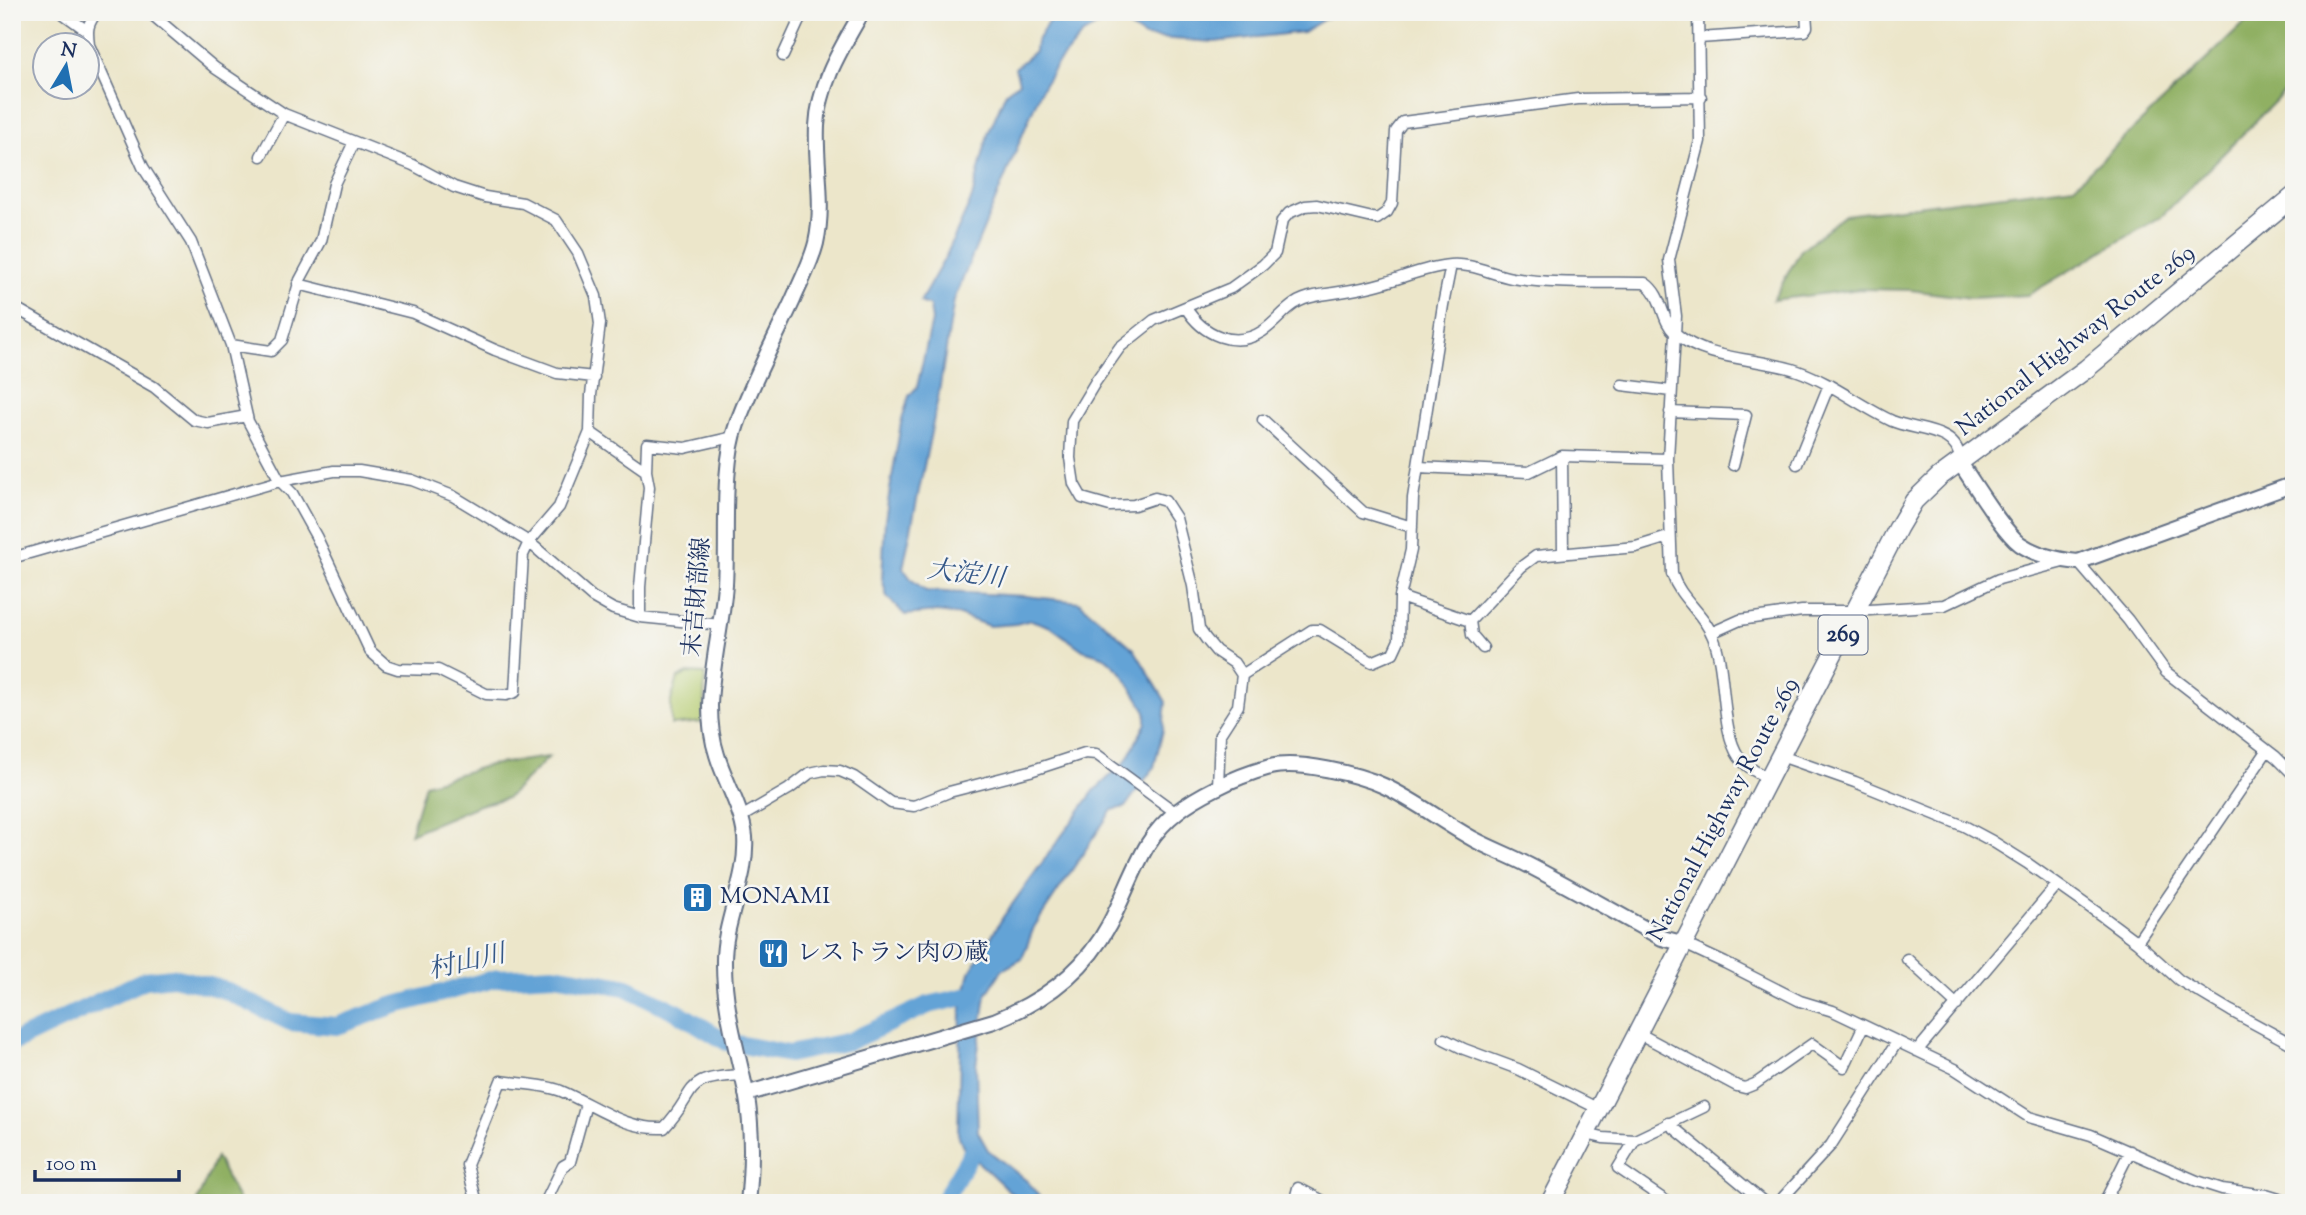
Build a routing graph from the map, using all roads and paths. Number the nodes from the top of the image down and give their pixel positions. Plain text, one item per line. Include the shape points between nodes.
1 (61, 12) edge
2 (97, 12) edge
3 (149, 12) edge
4 (803, 12) edge
5 (862, 12) edge
6 (1698, 12) edge
7 (1806, 12) edge
8 (86, 30) junction
9 (1699, 38) junction
10 (783, 56) dead end
11 (1701, 97) junction
12 (284, 114) junction
13 (354, 142) junction
14 (261, 156) dead end
15 (2294, 196) edge
16 (1451, 265) junction
17 (298, 284) junction
18 (12, 306) edge
19 (1186, 308) junction
20 (1674, 332) junction
21 (230, 345) junction
22 (594, 377) junction
23 (1829, 385) junction
24 (1622, 386) dead end
25 (1671, 391) junction
26 (1670, 412) junction
27 (247, 416) junction
28 (1263, 420) dead end
29 (590, 432) junction
30 (733, 438) junction
31 (1562, 456) junction
32 (1668, 459) junction
33 (1960, 463) junction
34 (1797, 464) dead end
35 (1733, 465) dead end
36 (1418, 467) junction
37 (646, 471) junction
38 (280, 481) junction
39 (2294, 484) edge
40 (1412, 527) junction
41 (529, 542) junction
42 (1670, 545) junction
43 (1563, 553) junction
44 (12, 558) edge
45 (2072, 561) junction
46 (1400, 597) junction
47 (1855, 611) junction
48 (640, 617) junction
49 (1470, 621) junction
50 (721, 625) junction
51 (1711, 632) junction
52 (1483, 649) dead end
53 (1242, 675) junction
54 (2267, 751) junction
55 (1781, 756) junction
56 (2294, 775) edge
57 (1769, 779) junction
58 (1218, 787) junction
59 (1175, 812) junction
60 (741, 817) junction
61 (2057, 884) junction
62 (2137, 942) junction
63 (1682, 943) junction
64 (1907, 959) dead end
65 (1957, 1005) junction
66 (1863, 1027) junction
67 (1638, 1033) junction
68 (1444, 1039) dead end
69 (1897, 1042) junction
70 (2294, 1045) edge
71 (1917, 1051) junction
72 (742, 1075) junction
73 (746, 1094) junction
74 (586, 1104) junction
75 (1704, 1107) dead end
76 (1599, 1109) junction
77 (1668, 1123) junction
78 (1586, 1134) junction
79 (1635, 1140) junction
80 (2130, 1151) junction
81 (478, 1203) edge
82 (545, 1203) edge
83 (748, 1203) edge
84 (1294, 1203) edge
85 (1327, 1203) edge
86 (1550, 1203) edge
87 (1669, 1203) edge
88 (1765, 1203) edge
89 (1779, 1203) edge
90 (2104, 1203) edge
91 (2292, 1203) edge

1 - 8 street
2 - 8 street
3 - 12 street via 215,68
4 - 10 street
5 - 30 street, 末吉財部線 via 820,96 821,203 811,258
6 - 9 street
7 - 9 street via 1804,31
8 - 21 street via 143,167 191,242
9 - 11 street
11 - 19 street via 1578,99 1403,122 1396,131 1392,203 1387,212 1368,219 1317,205 1289,213 1282,221 1275,253 1263,265 1231,288
11 - 20 street via 1700,141 1669,260
12 - 13 street
12 - 14 street
13 - 17 street via 334,184 321,241
13 - 22 street via 454,187 523,204 556,220 578,253 596,296 600,324
15 - 33 highway, National Highway Route 269 / 269 via 2097,361
16 - 19 street via 1292,303 1262,331 1236,340 1206,331
16 - 20 street via 1511,278 1646,283 1655,289
16 - 36 street
17 - 21 street via 282,340 271,351
17 - 22 street via 413,313 556,373
18 - 27 street via 154,387 194,420 208,423
19 - 53 street via 1154,320 1119,347 1072,421 1070,458 1074,484 1082,498 1110,506 1155,498 1165,501 1176,518 1199,628
20 - 23 street via 1700,348 1796,370
20 - 25 street
21 - 27 street
22 - 29 street
23 - 33 street via 1900,425 1942,434 1960,454
23 - 34 street
24 - 25 street
25 - 26 street
26 - 32 street
26 - 35 street via 1746,415
27 - 38 street
28 - 40 street via 1363,512
29 - 37 street
29 - 41 street via 559,507
30 - 37 street via 685,447 647,444
30 - 50 street, 末吉財部線
31 - 32 street
31 - 36 street via 1529,472
31 - 43 street
32 - 42 street
33 - 45 street via 2020,544
33 - 47 highway, National Highway Route 269 / 269 via 1914,501
36 - 40 street
37 - 48 street via 649,487
38 - 41 street via 334,471 412,480 453,496
38 - 41 street via 292,493 317,538 370,651 386,665 438,670 486,694 515,692 523,555
38 - 44 street
39 - 45 street
40 - 46 street
41 - 48 street via 592,597
42 - 43 street via 1665,538 1636,547
42 - 51 street via 1676,587
43 - 49 street via 1536,556
45 - 47 street via 1999,579 1944,605
45 - 54 street via 2128,620 2166,672
46 - 49 street
46 - 53 street via 1399,640 1393,653 1382,659 1372,662 1320,630 1311,630
47 - 51 street via 1801,611 1740,620
47 - 55 highway, National Highway Route 269 / 269
48 - 50 street
49 - 52 street via 1472,635
50 - 60 street, 末吉財部線 via 711,733
51 - 57 street via 1719,652 1737,754
53 - 58 street via 1238,706 1220,734
54 - 56 street
54 - 62 street
55 - 57 highway, National Highway Route 269 / 269
55 - 61 street via 1964,826
57 - 63 highway, National Highway Route 269 / 269
58 - 59 street
58 - 63 street via 1272,766 1339,773 1384,786 1477,841 1662,938
59 - 60 street via 1096,754 1085,753 914,806 891,803 854,777 824,770 810,773
59 - 73 street via 1147,846 1108,928 1092,950 1064,981 1024,1009
60 - 72 street, 末吉財部線 via 745,849 724,951 724,988
61 - 62 street
61 - 65 street
62 - 70 street via 2179,979
63 - 66 street via 1800,1002 1833,1011
63 - 67 highway, National Highway Route 269 / 269
64 - 65 street
65 - 71 street
66 - 67 street via 1844,1067 1812,1044 1745,1088
66 - 69 street
67 - 76 highway, National Highway Route 269 / 269
68 - 76 street
69 - 71 street
69 - 89 street via 1831,1145
71 - 80 street via 1955,1069 2029,1117
72 - 73 street, 末吉財部線
72 - 74 street via 703,1079 692,1086 664,1128 630,1124
73 - 83 street, 末吉財部線 via 752,1145
74 - 81 street via 559,1090 501,1081 467,1166
74 - 82 street via 570,1163 563,1166
75 - 77 street
76 - 78 highway, National Highway Route 269 / 269
77 - 79 street
77 - 88 street
78 - 79 street
78 - 86 highway, National Highway Route 269 / 269
79 - 87 street via 1618,1168
80 - 90 street
80 - 91 street via 2210,1185
84 - 85 street via 1298,1188

